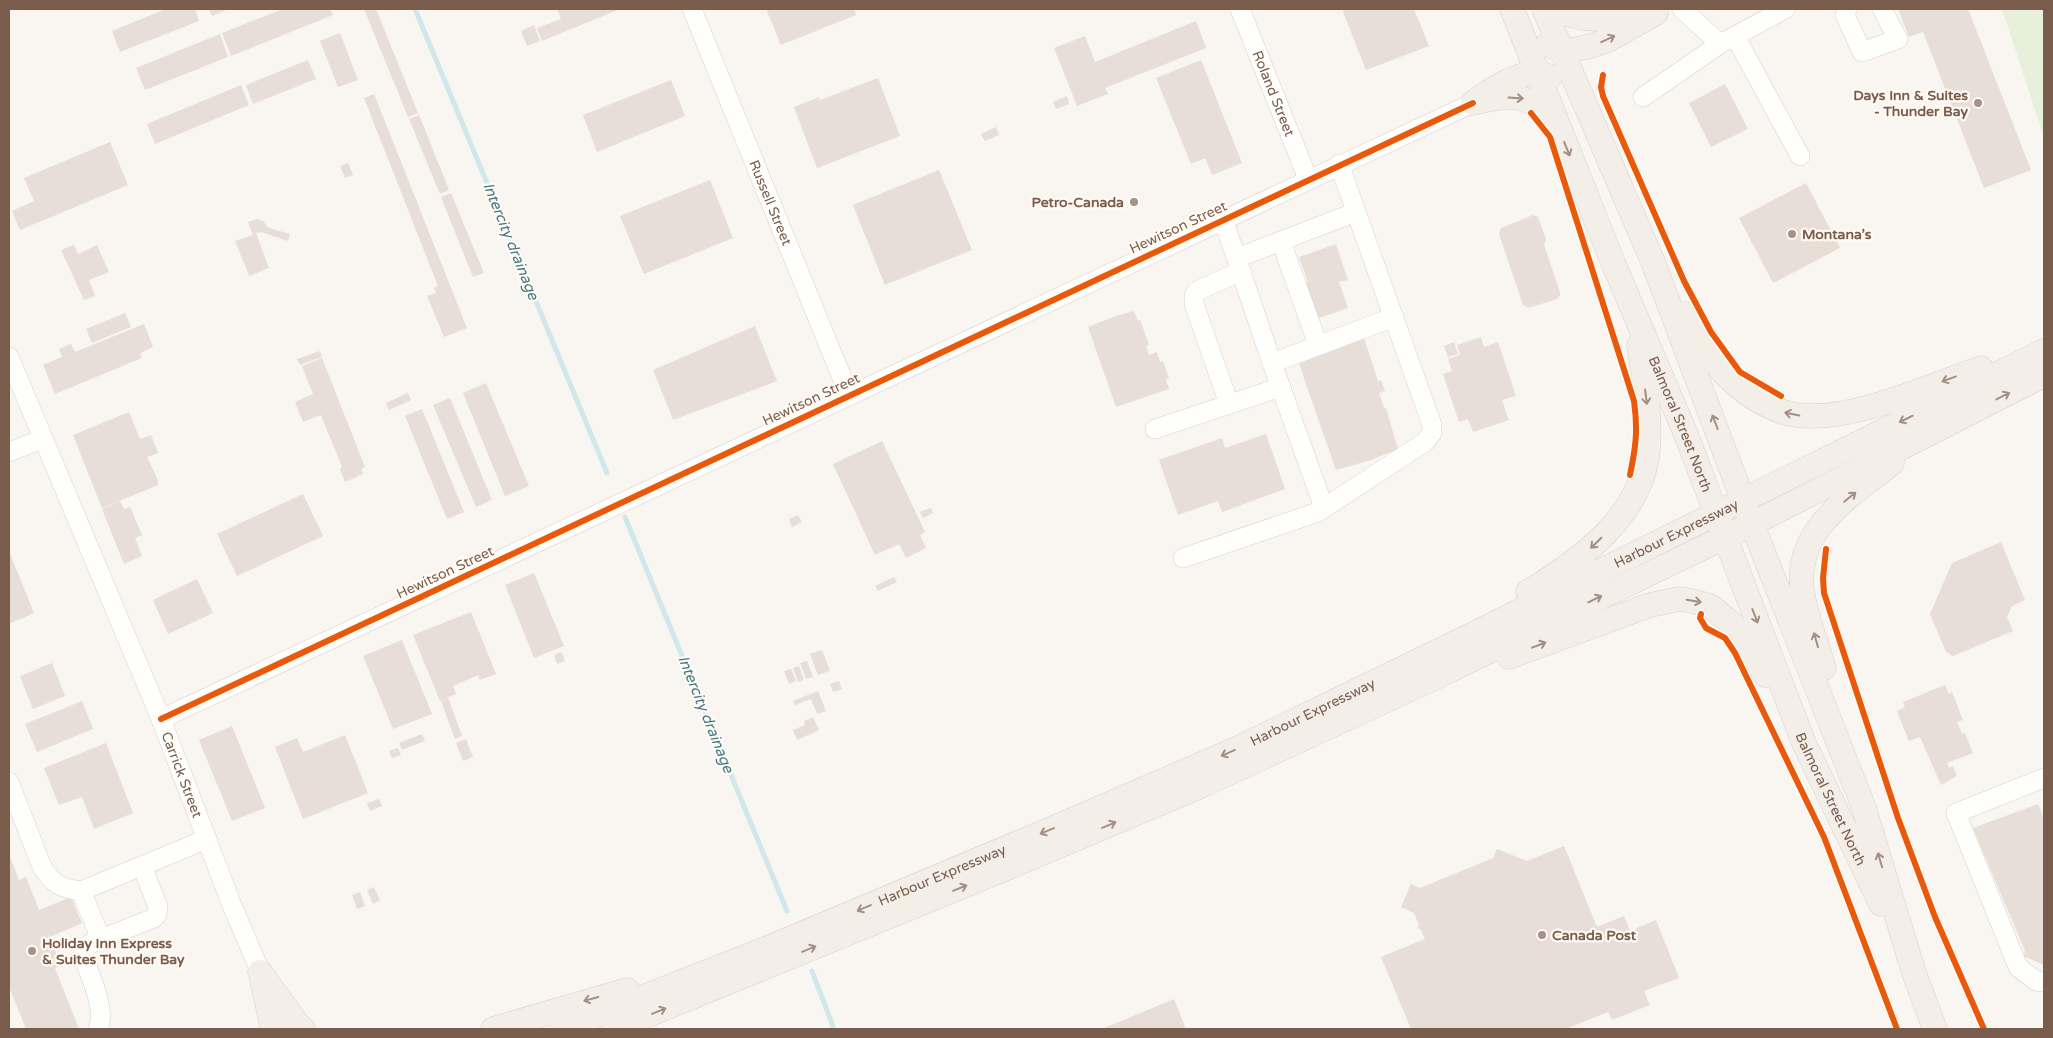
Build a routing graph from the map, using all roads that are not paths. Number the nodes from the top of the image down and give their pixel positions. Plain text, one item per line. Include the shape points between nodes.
1 (692, 9) edge
2 (1240, 9) edge
3 (1512, 9) edge
4 (1527, 9) edge
5 (1544, 9) edge
6 (1557, 9) edge
7 (1682, 9) edge
8 (1785, 9) edge
9 (1847, 9) edge
10 (1882, 9) edge
11 (1660, 11) edge
12 (1728, 40) junction
13 (1562, 52) junction
14 (1536, 71) junction
15 (1643, 97) dead end
16 (1473, 103) junction
17 (1554, 118) junction
18 (1800, 156) dead end
19 (1339, 164) junction
20 (1308, 179) junction
21 (1630, 210) junction
22 (1356, 212) junction
23 (1223, 219) junction
24 (1280, 242) junction
25 (1653, 262) junction
26 (1239, 265) junction
27 (1635, 314) junction
28 (1394, 317) junction
29 (1318, 345) junction
30 (2044, 345) edge
31 (2044, 351) edge
32 (9, 357) edge
33 (1272, 363) junction
34 (2044, 375) edge
35 (1281, 387) junction
36 (849, 395) junction
37 (1229, 404) junction
38 (1155, 429) dead end
39 (1929, 434) junction
40 (42, 439) junction
41 (9, 452) edge
42 (1743, 500) junction
43 (1324, 508) junction
44 (1716, 514) junction
45 (1752, 524) junction
46 (1725, 536) junction
47 (1183, 558) dead end
48 (1398, 671) junction
49 (1362, 712) junction
50 (161, 719) junction
51 (1817, 770) junction
52 (2044, 778) edge
53 (11, 795) edge
54 (1863, 804) junction
55 (207, 839) junction
56 (142, 866) junction
57 (81, 891) junction
58 (101, 939) junction
59 (740, 959) junction
60 (260, 972) junction
61 (1914, 973) junction
62 (2044, 982) edge
63 (98, 1029) edge
64 (273, 1029) edge
65 (284, 1029) edge
66 (303, 1029) edge
67 (493, 1029) edge
68 (562, 1029) edge
69 (614, 1029) edge
70 (1935, 1029) edge

1 - 36 street, Russell Street
2 - 20 street, Roland Street
3 - 14 main road, Balmoral Street North
4 - 13 main road via 1537,34
5 - 13 main road, Balmoral Street North
6 - 11 main road via 1579,18 1618,19
7 - 12 street
8 - 12 street
9 - 10 street via 1845,15 1862,52 1898,39
13 -> 11 main road via 1608,40
12 - 15 street
12 - 18 street
13 - 21 main road, Balmoral Street North
14 - 16 main road via 1494,86
14 - 17 main road, Balmoral Street North
14 - 21 main road via 1560,84 1572,97
16 -> 17 main road via 1499,97 1524,99 1540,105
16 - 19 street, Hewitson Street
17 -> 27 main road, Balmoral Street North
19 - 20 street, Hewitson Street
19 - 22 street
20 - 23 street, Hewitson Street
21 - 25 main road, Balmoral Street North
22 - 24 street
22 - 28 street
23 - 26 street
23 - 36 street, Hewitson Street
24 - 26 street
24 - 29 street
30 -> 25 main road via 1859,411 1796,415 1762,403 1732,381 1704,345
42 -> 25 main road, Balmoral Street North
26 - 33 street
26 - 37 street via 1194,296
27 - 44 main road, Balmoral Street North
27 -> 48 main road via 1649,427 1645,470 1636,495 1594,545 1557,574
28 - 29 street
28 - 43 street via 1432,433 1425,442
29 - 33 street
31 -> 42 main road, Harbour Expressway
32 - 40 street, Carrick Street
33 - 35 street
39 -> 34 main road, Harbour Expressway
35 - 37 street
35 - 43 street
36 - 50 street, Hewitson Street
37 - 38 street
39 - 45 main road, Harbour Expressway
54 -> 39 main road via 1802,592 1801,568 1808,542 1824,519
40 - 41 street
40 - 50 street, Carrick Street
42 - 44 main road, Harbour Expressway
42 - 45 main road, Balmoral Street North
43 - 47 street
44 - 46 main road, Balmoral Street North
44 - 48 main road, Harbour Expressway
45 - 46 main road, Harbour Expressway
45 - 54 main road, Balmoral Street North
49 -> 46 main road, Harbour Expressway
46 -> 51 main road, Balmoral Street North
48 -> 59 main road, Harbour Expressway via 1234,750
49 -> 51 main road via 1650,605 1679,599 1692,600 1710,606 1746,641
69 -> 49 main road, Harbour Expressway via 1201,786
50 - 55 street, Carrick Street
51 - 61 main road, Balmoral Street North
52 - 62 street via 1956,812 2018,967 2036,981
53 - 57 street via 50,879 62,888
61 -> 54 main road, Balmoral Street North
55 - 56 street
55 - 60 street, Carrick Street
56 - 57 street
56 - 58 street via 158,907 157,914
57 - 58 street
58 - 63 street via 91,943 83,956 101,1010 102,1021
59 -> 67 main road
59 - 68 main road, Harbour Expressway
60 - 64 main road
60 - 65 street, Carrick Street
60 - 66 main road
61 - 70 main road, Balmoral Street North

